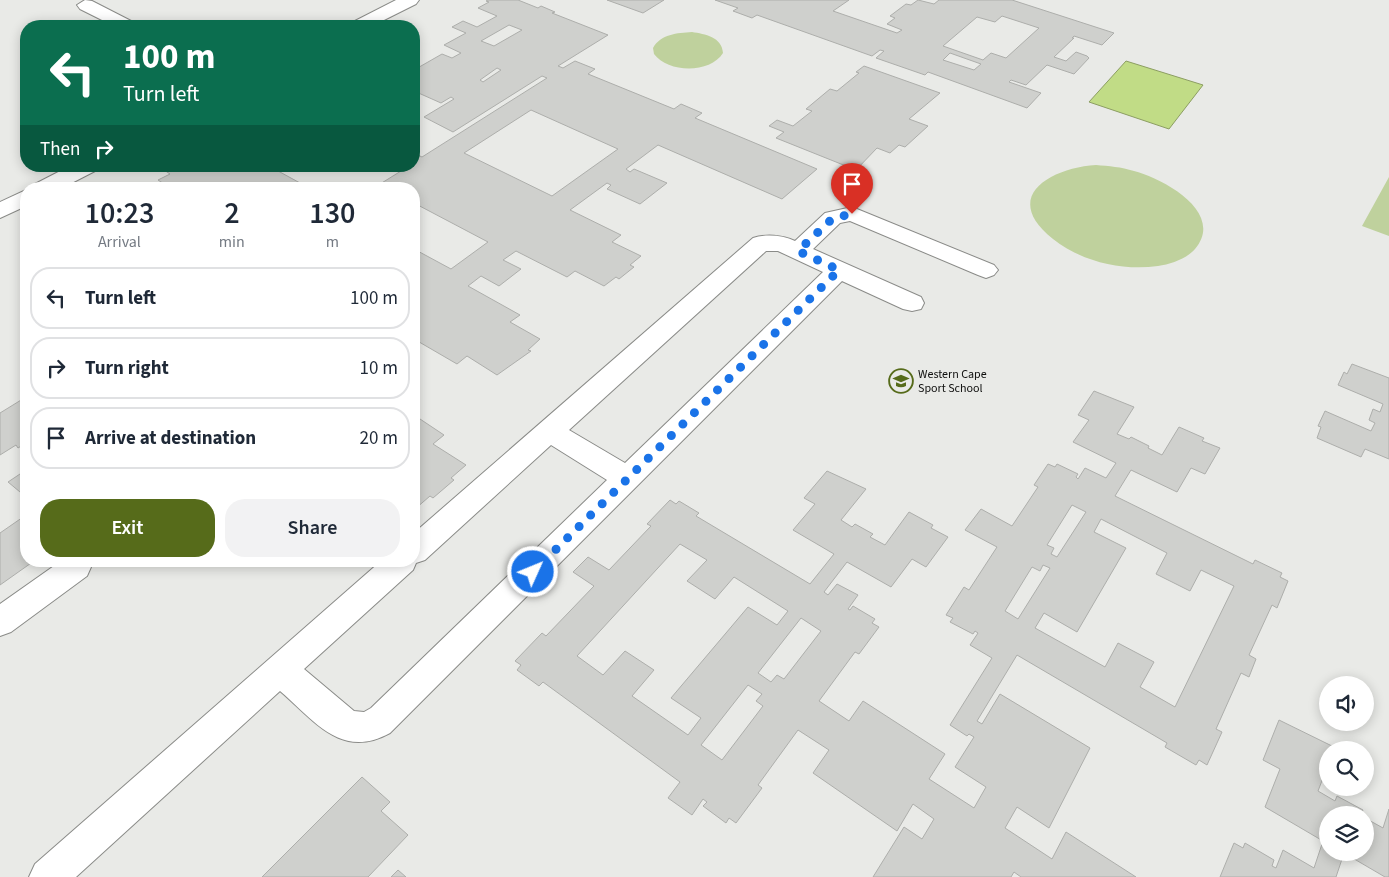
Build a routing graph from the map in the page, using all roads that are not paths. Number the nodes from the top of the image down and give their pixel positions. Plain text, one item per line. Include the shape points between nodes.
1 (410, 0) edge
2 (86, 5) dead end
3 (115, 20) edge
4 (371, 20) edge
5 (76, 172) edge
6 (56, 182) edge
7 (20, 200) edge
8 (0, 211) edge
9 (798, 251) junction
10 (839, 270) junction
11 (986, 270) dead end
12 (912, 303) dead end
13 (549, 431) junction
14 (628, 479) junction
15 (420, 546) edge
16 (76, 567) dead end
17 (395, 567) edge
18 (0, 622) edge
19 (280, 670) junction
20 (48, 877) edge

1 - 4 lane
2 - 3 lane
5 - 6 lane
7 - 8 lane
9 - 10 lane
9 - 11 lane via 833,218 852,214
9 - 13 lane via 775,242 756,246
10 - 12 lane
10 - 14 lane
13 - 14 lane
13 - 15 lane
14 - 19 lane via 374,726 353,728 344,724
16 - 18 lane
17 - 19 lane
19 - 20 lane

